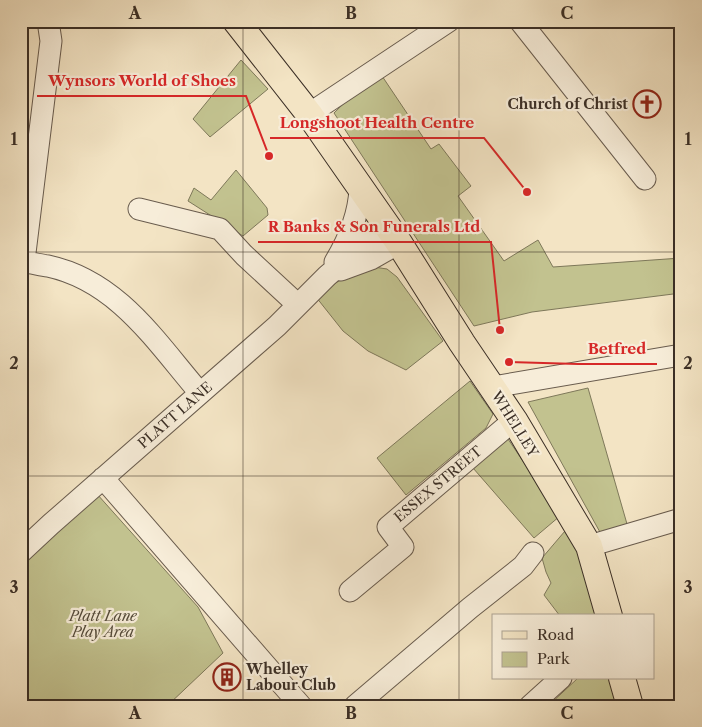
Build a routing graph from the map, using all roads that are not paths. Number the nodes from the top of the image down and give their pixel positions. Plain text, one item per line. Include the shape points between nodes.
1 (48, 21) edge
2 (236, 21) edge
3 (449, 21) edge
4 (520, 21) edge
5 (309, 114) junction
6 (645, 179) dead end
7 (360, 188) junction
8 (139, 209) dead end
9 (394, 235) junction
10 (22, 262) edge
11 (327, 276) junction
12 (298, 305) junction
13 (681, 354) edge
14 (493, 388) junction
15 (200, 393) junction
16 (514, 420) junction
17 (103, 478) junction
18 (681, 518) edge
19 (589, 546) junction
20 (21, 552) edge
21 (530, 564) dead end
22 (350, 591) dead end
23 (608, 614) edge
24 (559, 680) edge
25 (623, 680) edge
26 (301, 706) edge
27 (355, 706) edge
28 (530, 706) edge
29 (630, 706) edge

1 - 10 street via 51,42
2 - 5 main road, WHELLEY
3 - 5 street
4 - 6 street
5 - 7 main road, WHELLEY
7 - 9 main road, WHELLEY
7 - 11 street, PLATT LANE via 350,233
8 - 12 street via 220,229
9 - 11 street, PLATT LANE via 365,243
9 - 14 main road, WHELLEY
10 - 15 street via 62,269 93,282 116,298
11 - 12 street, PLATT LANE
12 - 15 street, PLATT LANE
13 - 14 street
14 - 16 main road, WHELLEY
15 - 17 street, PLATT LANE
16 - 19 main road, WHELLEY
16 - 22 street, ESSEX STREET via 388,527 403,547
17 - 20 street, PLATT LANE
17 - 26 street
18 - 19 street
19 - 23 main road, WHELLEY
21 - 27 street via 470,608
24 - 28 street
25 - 29 main road

